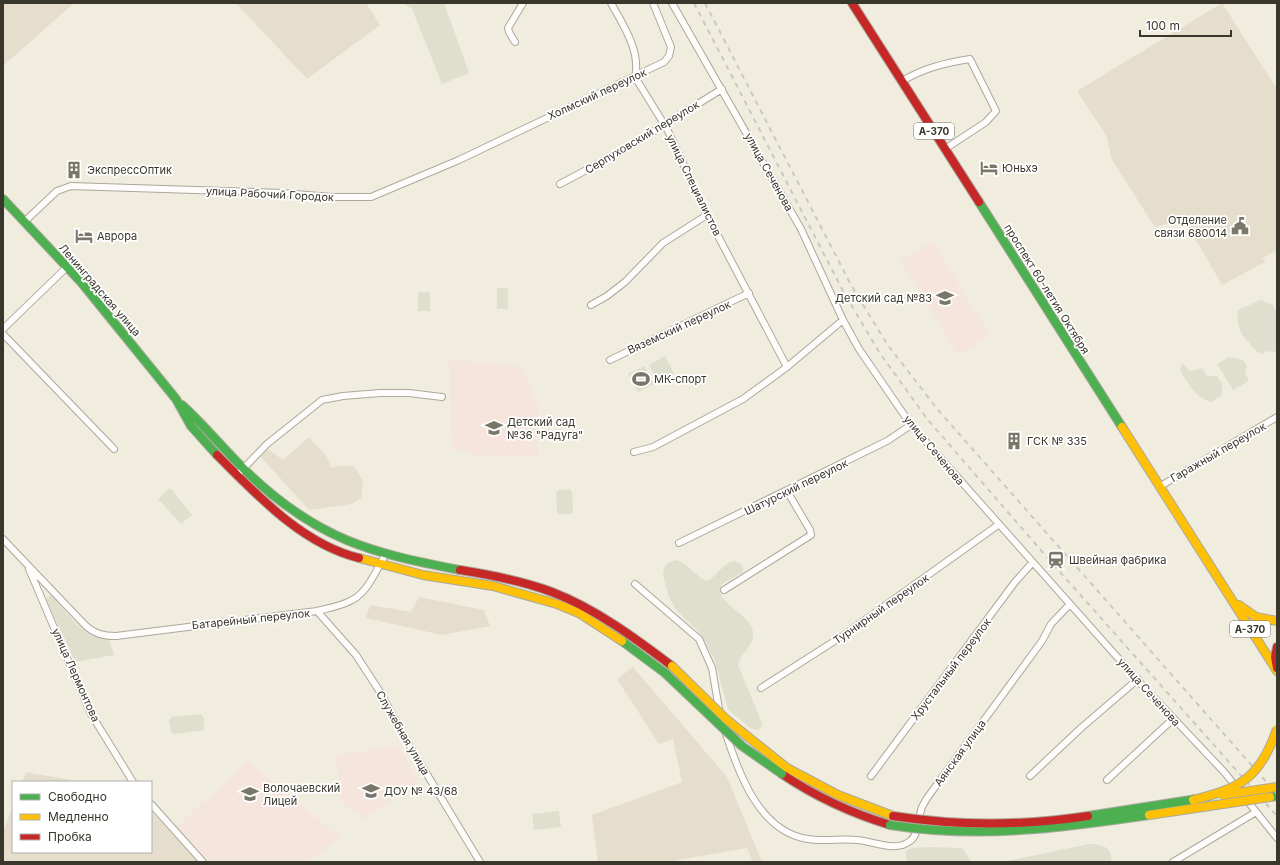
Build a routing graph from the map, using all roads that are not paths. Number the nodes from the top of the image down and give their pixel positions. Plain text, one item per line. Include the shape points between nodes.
1 (523, 3) edge
2 (611, 3) edge
3 (653, 3) edge
4 (672, 3) edge
5 (852, 3) edge
6 (515, 42) dead end
7 (635, 77) junction
8 (902, 81) junction
9 (722, 89) junction
10 (664, 124) junction
11 (515, 132) joint
12 (945, 149) junction
13 (560, 184) dead end
14 (3, 200) edge
15 (707, 216) junction
16 (24, 222) junction
17 (67, 267) junction
18 (749, 293) junction
19 (592, 305) dead end
20 (843, 320) junction
21 (3, 329) edge
22 (3, 334) edge
23 (610, 360) dead end
24 (787, 367) junction
25 (442, 397) dead end
26 (176, 399) junction
27 (1277, 417) edge
28 (911, 425) junction
29 (114, 449) dead end
30 (634, 452) dead end
31 (244, 469) junction
32 (236, 476) junction
33 (1159, 487) junction
34 (787, 491) junction
35 (998, 525) junction
36 (3, 539) edge
37 (679, 543) dead end
38 (386, 555) junction
39 (1032, 563) junction
40 (27, 564) junction
41 (380, 564) junction
42 (634, 584) dead end
43 (1223, 587) junction
44 (724, 590) dead end
45 (1070, 604) junction
46 (317, 611) junction
47 (1277, 621) edge
48 (93, 632) joint
49 (1277, 647) edge
50 (1277, 670) edge
51 (1138, 679) junction
52 (761, 688) dead end
53 (1173, 719) junction
54 (1277, 729) edge
55 (784, 771) junction
56 (871, 776) dead end
57 (1030, 776) dead end
58 (1106, 780) dead end
59 (132, 781) edge
60 (1277, 786) edge
61 (1275, 796) edge
62 (1193, 800) junction
63 (152, 805) edge
64 (1256, 812) junction
65 (1277, 838) edge
66 (203, 862) edge
67 (480, 862) edge
68 (1173, 862) edge

1 - 6 street via 508,28
2 - 7 street via 635,52
3 - 7 street, Холмский переулок via 671,47 669,56 664,62
4 - 9 street, улица Сеченова
5 - 8 main road, проспект 60-летия Октября / А-370
7 - 10 street, улица Специалистов
7 - 11 street, Холмский переулок
8 - 12 main road, проспект 60-летия Октября / А-370
8 - 12 street via 933,66 970,59 996,111 986,122
9 - 10 street, Серпуховский переулок
9 - 20 street, улица Сеченова via 801,229
10 - 13 street, Серпуховский переулок via 620,152
10 - 15 street, улица Специалистов
11 - 16 street, улица Рабочий Городок via 459,160 371,197 71,186 57,191
12 - 33 main road, проспект 60-летия Октября / А-370
14 - 16 main road, Ленинградская улица
15 - 18 street, улица Специалистов
15 - 19 street via 663,243 625,282
16 - 17 main road, Ленинградская улица
17 - 21 street
17 - 26 main road, Ленинградская улица
18 - 23 street, Вяземский переулок
18 - 24 street, улица Специалистов
20 - 24 street
20 - 28 street, улица Сеченова
22 - 29 street
24 - 30 street via 743,399 718,413 653,447
25 - 31 street via 409,393 343,396 322,400 267,444
26 - 31 main road
26 - 32 main road via 191,426
27 - 33 street, Гаражный переулок
28 - 34 street, Шатурский переулок via 887,441
28 - 35 street, улица Сеченова
31 - 32 street
31 - 38 main road via 305,520 337,538
32 - 41 main road via 299,529 339,551
33 - 43 main road, проспект 60-летия Октября / А-370
34 - 37 street, Шатурский переулок
34 - 44 street via 811,535
35 - 39 street, улица Сеченова
35 - 52 street, Турнирный переулок via 844,635
36 - 40 street, улица Лермонтова
38 - 41 street, Батарейный переулок
38 - 55 main road, bridge via 426,565 502,578 556,594 583,606 672,666
39 - 45 street, улица Сеченова
39 - 56 street, Хрустальный переулок via 1015,582
40 - 48 street, улица Лермонтова
40 - 59 street, улица Лермонтова via 91,714
41 - 46 street, Батарейный переулок via 364,590 354,600
41 - 55 main road, bridge via 423,575 493,586 579,613 642,654 742,746
42 - 45 street, Аянская улица via 699,639 712,668 720,716 745,784 759,805 778,825 807,839 856,840 884,846 895,846 910,841 915,834 922,806 930,794 1051,624
43 - 47 main road, проспект 60-летия Октября / А-370 via 1252,616
43 - 50 main road, проспект 60-летия Октября / А-370
45 - 51 street, улица Сеченова
46 - 48 street, Батарейный переулок via 116,636 104,636
46 - 67 street, Служебная улица via 356,655
49 - 50 main road, А-370
51 - 53 street, улица Сеченова
51 - 57 street
53 - 58 street
53 - 64 street, улица Сеченова via 1225,773
54 - 62 main road, bridge via 1268,755 1255,773 1232,788
55 - 61 main road, bridge via 802,788 830,802 890,825 943,833 1035,831
55 - 62 main road, bridge via 849,801 893,816 944,824 1000,824 1079,817
60 - 62 main road, bridge
63 - 66 street
64 - 65 street, улица Сеченова
64 - 68 street

